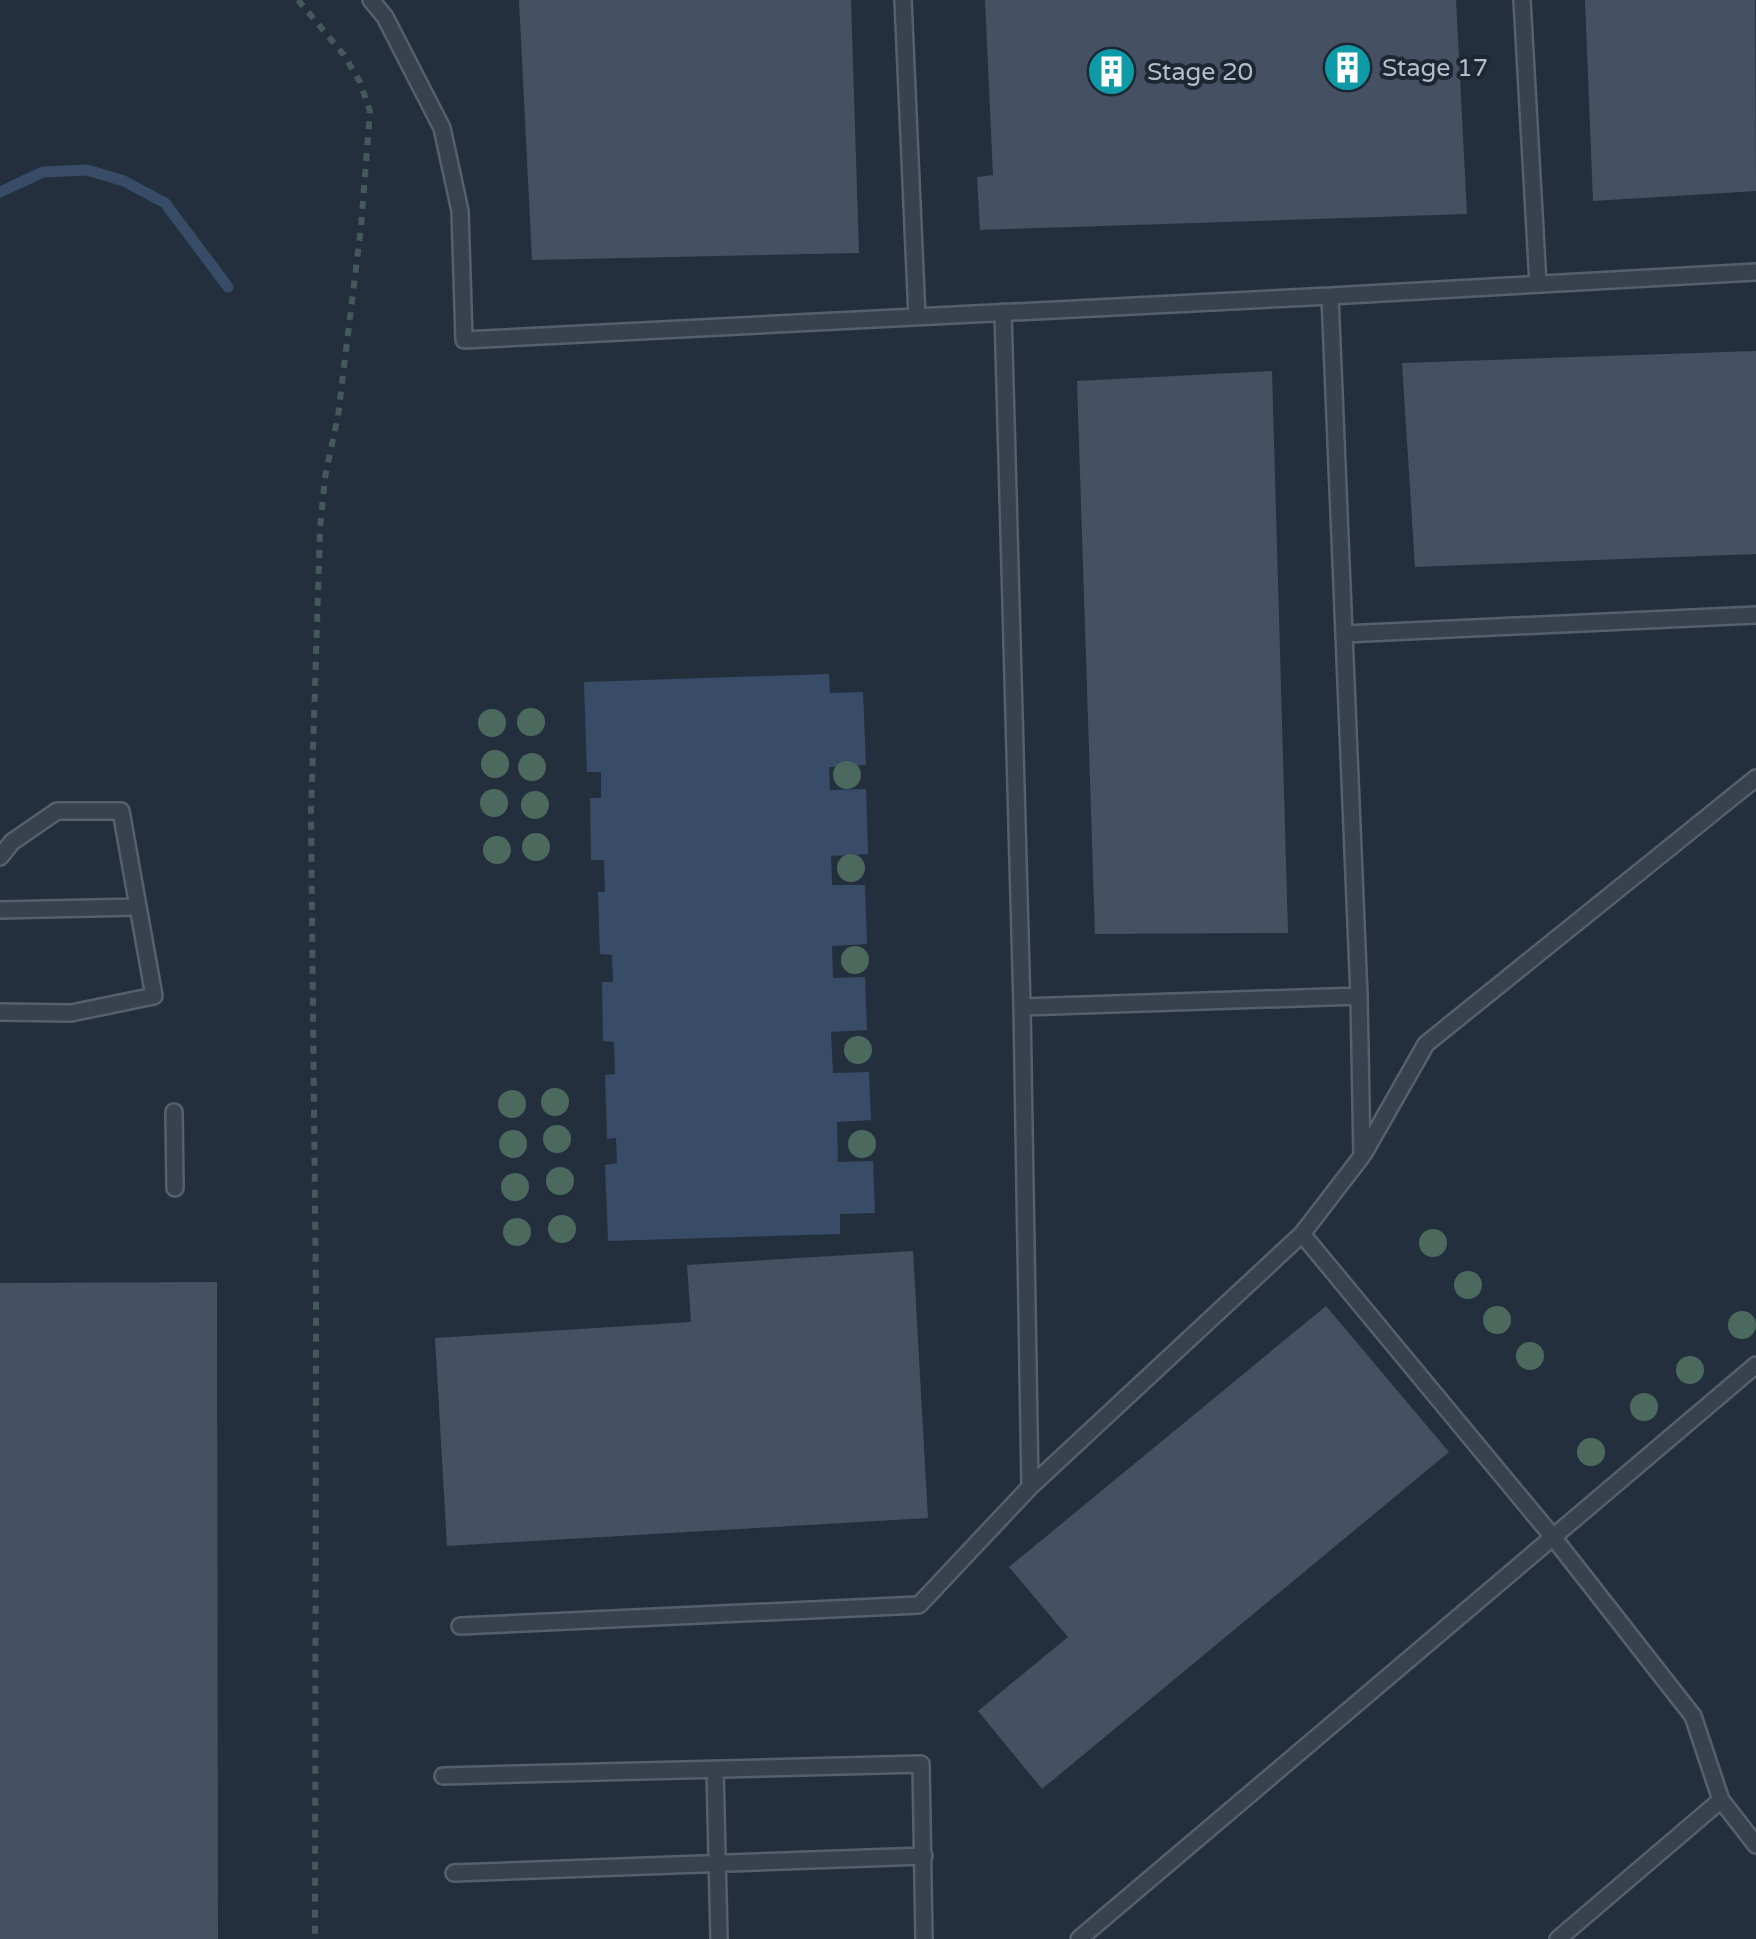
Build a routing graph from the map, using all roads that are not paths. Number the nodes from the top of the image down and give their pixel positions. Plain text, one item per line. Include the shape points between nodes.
1 (371, 0) edge
2 (903, 0) edge
3 (1522, 0) edge
4 (1756, 272) edge
5 (1538, 284) junction
6 (1330, 296) junction
7 (1003, 312) junction
8 (916, 317) junction
9 (1756, 615) edge
10 (1344, 634) junction
11 (1756, 778) edge
12 (0, 858) edge
13 (138, 907) junction
14 (0, 910) edge
15 (1360, 996) junction
16 (1022, 1007) junction
17 (0, 1012) edge
18 (174, 1112) dead end
19 (1362, 1156) junction
20 (175, 1188) dead end
21 (1302, 1234) junction
22 (1756, 1365) edge
23 (1030, 1487) junction
24 (1554, 1536) junction
25 (460, 1626) dead end
26 (715, 1769) junction
27 (443, 1776) dead end
28 (1721, 1800) junction
29 (1756, 1846) edge
30 (924, 1856) junction
31 (717, 1864) junction
32 (454, 1873) dead end
33 (719, 1939) edge
34 (924, 1939) edge
35 (1079, 1939) edge
36 (1558, 1939) edge

1 - 8 lane via 442,128 460,211 464,340
2 - 8 lane
3 - 5 lane
4 - 5 lane
5 - 6 lane
6 - 7 lane
6 - 10 lane
7 - 8 lane
7 - 16 lane
9 - 10 lane
10 - 15 lane
11 - 19 lane via 1426,1044
12 - 13 lane via 57,810 121,811
13 - 14 lane
13 - 17 lane via 154,996 71,1013
15 - 16 lane
15 - 19 lane
16 - 23 lane
18 - 20 lane
19 - 21 lane
21 - 23 lane
21 - 24 lane
22 - 24 lane
23 - 25 lane via 919,1604
24 - 28 lane via 1693,1716
24 - 35 lane
26 - 27 lane
26 - 30 lane via 921,1764
26 - 31 lane
28 - 29 lane
28 - 36 lane
30 - 31 lane
30 - 34 lane
31 - 32 lane
31 - 33 lane

